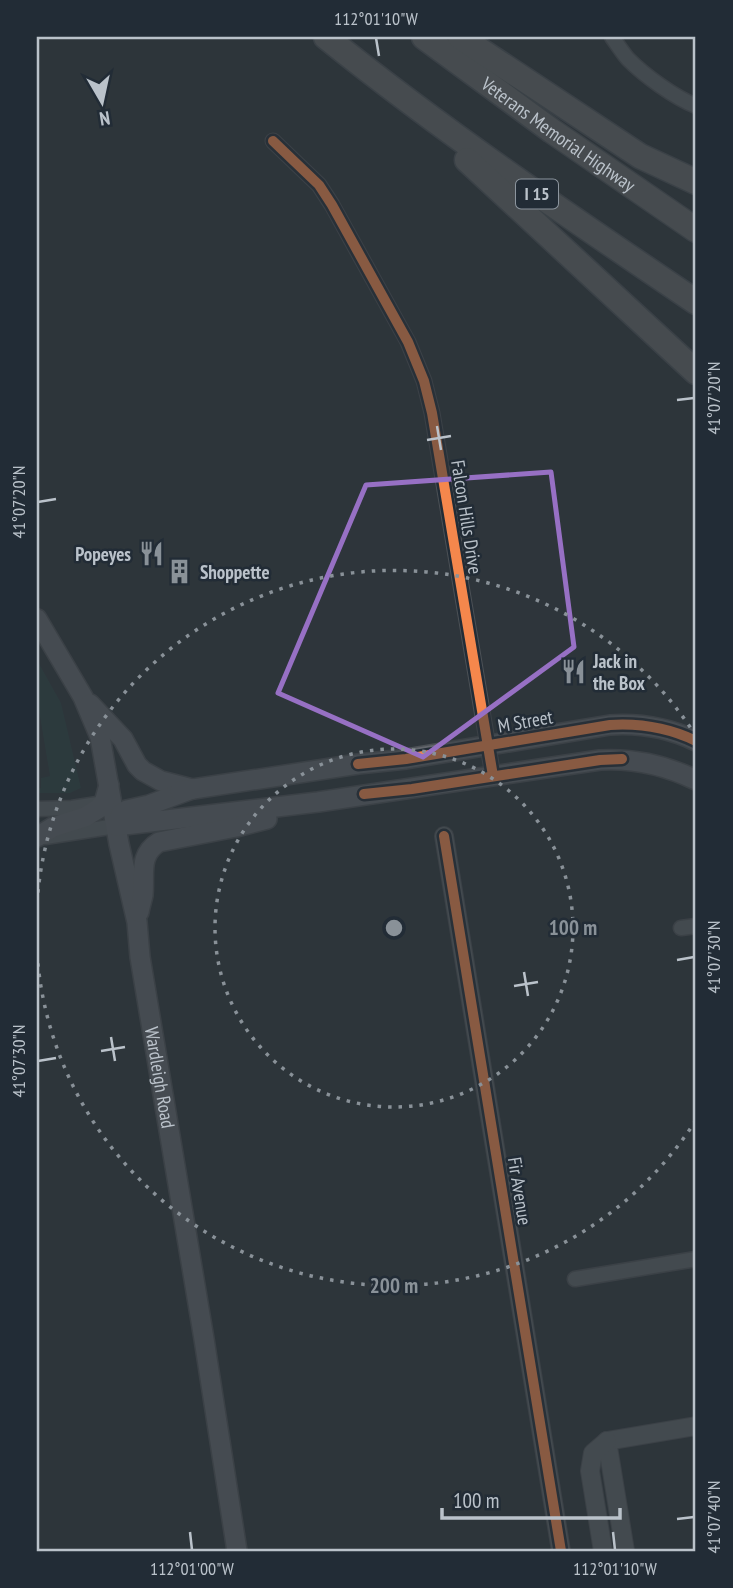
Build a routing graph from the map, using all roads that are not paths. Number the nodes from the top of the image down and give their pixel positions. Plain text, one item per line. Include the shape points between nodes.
1 (326, 37) edge
2 (424, 37) edge
3 (460, 37) edge
4 (612, 37) edge
5 (381, 81) junction
6 (696, 106) edge
7 (273, 141) dead end
8 (696, 182) edge
9 (696, 230) edge
10 (696, 302) edge
11 (696, 372) edge
12 (37, 619) edge
13 (83, 697) junction
14 (696, 741) edge
15 (488, 745) junction
16 (493, 776) junction
17 (696, 780) edge
18 (192, 789) junction
19 (108, 797) junction
20 (318, 802) junction
21 (37, 809) edge
22 (116, 826) junction
23 (444, 836) dead end
24 (37, 837) edge
25 (136, 922) junction
26 (696, 926) edge
27 (681, 928) dead end
28 (696, 1259) edge
29 (575, 1279) dead end
30 (696, 1426) edge
31 (607, 1441) junction
32 (237, 1551) edge
33 (561, 1551) edge
34 (603, 1551) edge
35 (625, 1551) edge

1 - 5 highway, I 15
2 - 9 highway, Veterans Memorial Highway
3 - 8 highway via 640,156
4 - 6 street via 628,59
5 - 10 highway, I 15
5 - 11 highway
7 - 15 street, Falcon Hills Drive via 319,185 332,205 408,342 424,381
12 - 13 main road, Wardleigh Road
13 - 18 main road via 123,739 143,771
13 - 19 main road, Wardleigh Road via 100,737
14 - 15 main road, M Street via 667,730 624,724
15 - 16 street, Falcon Hills Drive
15 - 18 main road, M Street
16 - 17 main road via 615,759 653,764
16 - 20 main road
18 - 19 main road, M Street
18 - 22 main road via 127,810
19 - 21 street, M Street via 72,808
19 - 22 main road, Wardleigh Road
19 - 24 main road via 92,814
20 - 22 main road
20 - 25 main road via 257,822 154,845 143,862 143,895
22 - 24 street
22 - 25 main road, Wardleigh Road
23 - 33 street, Fir Avenue
25 - 32 main road, Wardleigh Road
26 - 27 street
28 - 29 street
30 - 31 street
31 - 34 street via 593,1453 590,1471
31 - 35 street

